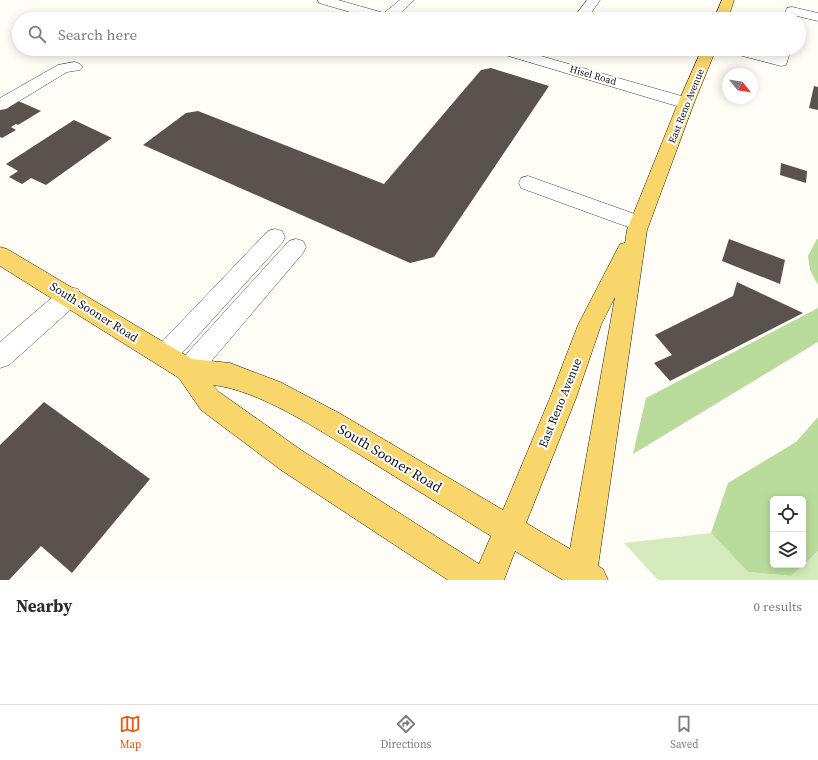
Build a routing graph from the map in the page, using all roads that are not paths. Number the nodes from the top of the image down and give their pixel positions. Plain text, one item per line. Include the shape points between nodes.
1 (324, 0) edge
2 (408, 0) edge
3 (594, 0) edge
4 (728, 0) edge
5 (364, 12) edge
6 (395, 12) edge
7 (585, 12) edge
8 (724, 12) edge
9 (806, 14) edge
10 (818, 17) edge
11 (526, 56) edge
12 (553, 56) edge
13 (706, 56) edge
14 (758, 56) edge
15 (782, 56) edge
16 (548, 62) junction
17 (75, 66) dead end
18 (686, 102) junction
19 (0, 105) edge
20 (528, 182) dead end
21 (638, 226) junction
22 (275, 237) dead end
23 (296, 247) dead end
24 (0, 255) edge
25 (70, 296) junction
26 (0, 357) edge
27 (176, 363) junction
28 (508, 529) junction
29 (585, 578) edge
30 (476, 580) edge
31 (488, 580) edge

1 - 5 street
2 - 6 street
3 - 7 street
4 - 8 main road
9 - 10 street
11 - 16 street, Hisel Road
12 - 16 street
13 - 18 main road, East Reno Avenue
14 - 15 street via 781,62
16 - 18 street, Hisel Road
17 - 19 street via 63,68
18 - 21 main road, East Reno Avenue
20 - 21 street
21 - 28 main road, East Reno Avenue via 590,325 563,398
21 - 29 main road, East Reno Avenue
22 - 27 street
23 - 27 street
24 - 25 main road, South Sooner Road
25 - 26 street
25 - 27 main road, South Sooner Road
27 - 28 main road, South Sooner Road via 230,375 271,391 330,422
27 - 30 main road, South Sooner Road via 210,400 291,460
28 - 29 main road, South Sooner Road
28 - 31 main road, East Reno Avenue

